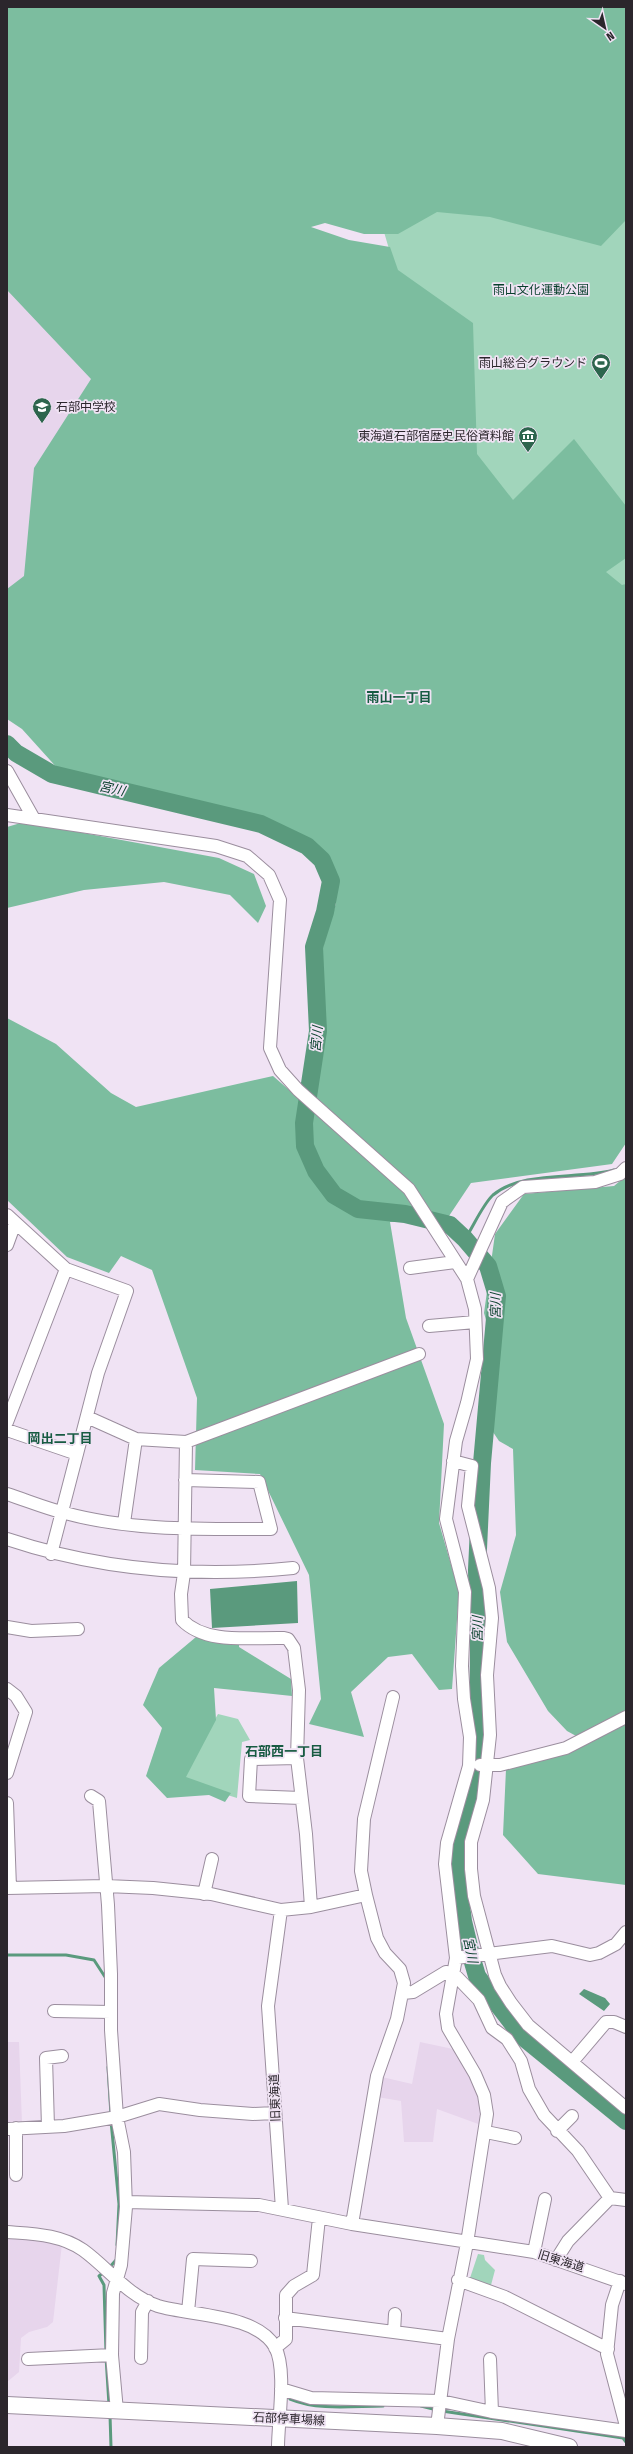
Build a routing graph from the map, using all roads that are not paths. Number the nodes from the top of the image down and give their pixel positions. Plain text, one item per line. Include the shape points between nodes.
1 (7, 771) edge
2 (7, 815) edge
3 (34, 819) junction
4 (626, 1168) edge
5 (11, 1219) edge
6 (7, 1245) edge
7 (455, 1262) junction
8 (410, 1268) dead end
9 (66, 1269) junction
10 (467, 1279) junction
11 (475, 1322) junction
12 (429, 1326) dead end
13 (419, 1354) dead end
14 (87, 1417) junction
15 (7, 1422) edge
16 (7, 1430) edge
17 (136, 1439) junction
18 (186, 1442) junction
19 (77, 1454) junction
20 (455, 1462) junction
21 (185, 1480) junction
22 (7, 1494) edge
23 (62, 1512) junction
24 (124, 1523) junction
25 (184, 1529) junction
26 (7, 1539) edge
27 (51, 1554) junction
28 (293, 1568) dead end
29 (184, 1573) junction
30 (7, 1627) edge
31 (78, 1629) dead end
32 (7, 1689) edge
33 (393, 1697) dead end
34 (626, 1717) edge
35 (297, 1758) junction
36 (487, 1765) junction
37 (469, 1766) junction
38 (7, 1773) edge
39 (91, 1796) dead end
40 (302, 1798) junction
41 (7, 1803) edge
42 (212, 1859) dead end
43 (106, 1886) junction
44 (8, 1888) edge
45 (204, 1894) junction
46 (366, 1895) junction
47 (311, 1907) junction
48 (281, 1910) junction
49 (626, 1932) edge
50 (487, 1955) junction
51 (461, 1958) junction
52 (452, 1974) junction
53 (403, 1992) junction
54 (54, 2011) dead end
55 (111, 2012) junction
56 (626, 2027) edge
57 (62, 2056) dead end
58 (573, 2060) junction
59 (626, 2098) edge
60 (626, 2108) edge
61 (275, 2113) junction
62 (572, 2116) dead end
63 (117, 2117) junction
64 (48, 2127) junction
65 (12, 2129) edge
66 (557, 2131) junction
67 (486, 2132) junction
68 (514, 2138) dead end
69 (16, 2175) dead end
70 (610, 2198) junction
71 (545, 2199) dead end
72 (626, 2200) edge
73 (126, 2202) junction
74 (282, 2209) junction
75 (319, 2218) junction
76 (352, 2224) junction
77 (7, 2232) edge
78 (467, 2243) junction
79 (534, 2252) junction
80 (251, 2260) dead end
81 (556, 2260) junction
82 (118, 2280) junction
83 (458, 2280) junction
84 (623, 2283) edge
85 (148, 2301) junction
86 (188, 2312) junction
87 (396, 2314) dead end
88 (285, 2318) junction
89 (394, 2332) junction
90 (448, 2339) junction
91 (276, 2348) junction
92 (608, 2349) junction
93 (112, 2355) junction
94 (141, 2358) dead end
95 (28, 2359) dead end
96 (490, 2359) dead end
97 (281, 2389) junction
98 (441, 2401) junction
99 (7, 2405) edge
100 (117, 2411) junction
101 (492, 2412) junction
102 (278, 2419) junction
103 (437, 2426) junction
104 (626, 2426) edge
105 (626, 2432) edge
106 (278, 2447) edge
107 (569, 2447) edge

1 - 3 street
2 - 3 street
3 - 7 street via 216,846 247,856 269,875 280,900 270,1048 280,1070 298,1090 409,1189
4 - 10 street via 620,1174 596,1182 523,1187 502,1202
5 - 6 street
5 - 9 street
7 - 8 street
7 - 10 street
9 - 14 street via 127,1291 98,1373
9 - 15 street
10 - 11 street via 475,1309
11 - 12 street
11 - 20 street via 477,1359 456,1441
13 - 18 street
14 - 17 street
14 - 19 street
16 - 19 street
17 - 18 street
17 - 24 street
18 - 21 street
19 - 23 street
20 - 36 street via 472,1466 468,1506 489,1588 492,1618 487,1675 490,1735
20 - 37 street via 446,1519 465,1592 462,1666 470,1737
21 - 25 street
21 - 25 street via 259,1482 271,1529
22 - 23 street
23 - 24 street
23 - 27 street
24 - 25 street
25 - 29 street
26 - 27 street
27 - 29 street via 108,1565
28 - 29 street via 245,1573
29 - 35 street via 181,1607 182,1620 188,1626 212,1636 284,1638 292,1643 299,1690
30 - 31 street via 31,1631
32 - 38 street via 16,1696 26,1712
33 - 46 street via 364,1819 361,1871
34 - 36 street via 566,1748 530,1758
35 - 40 street
35 - 40 street via 251,1759 249,1796
36 - 37 street
36 - 50 street via 484,1800 471,1842 471,1869
37 - 51 street via 447,1843 445,1864
39 - 43 street via 99,1801
40 - 47 street
41 - 44 street
42 - 45 street
43 - 44 street
43 - 45 street
43 - 55 street
45 - 48 street
46 - 47 street
46 - 53 street via 377,1938 385,1953 400,1970 404,1983
47 - 48 street
48 - 61 street, 旧東海道 via 268,2006
49 - 50 street via 616,1944 590,1955 552,1946
50 - 51 street
50 - 58 street via 500,1986 528,2025
51 - 52 street
52 - 53 street via 446,1972 413,1992
52 - 66 street via 479,2000 492,2028 507,2040 521,2061 529,2089
52 - 67 street via 446,2014 448,2028 475,2074 484,2095
53 - 76 street via 397,2019 377,2076
54 - 55 street
55 - 63 street
56 - 58 street via 606,2022 595,2038
57 - 64 street via 46,2058
58 - 59 street
58 - 60 street
61 - 63 street via 200,2110 159,2104
61 - 74 street, 旧東海道
62 - 66 street
63 - 64 street
63 - 73 street via 124,2152
64 - 65 street
65 - 69 street
66 - 70 street via 578,2151
67 - 68 street
67 - 78 street
70 - 72 street
70 - 81 street via 568,2241
71 - 79 street
73 - 74 street via 259,2205
73 - 82 street
74 - 75 street, 旧東海道
75 - 76 street, 旧東海道
75 - 88 street via 313,2275 294,2286 286,2295
76 - 78 street, 旧東海道
77 - 82 street via 56,2237 82,2250
78 - 79 street, 旧東海道
78 - 83 street
79 - 81 street, 旧東海道
80 - 86 street via 192,2259
81 - 84 street, 旧東海道
82 - 85 street via 134,2294
82 - 93 street via 113,2294
83 - 90 street
83 - 92 street via 506,2297
84 - 92 street via 612,2306
85 - 86 street via 158,2306
85 - 94 street via 142,2312
86 - 91 street via 254,2327
87 - 89 street
88 - 89 street
88 - 91 street via 286,2339
89 - 90 street
90 - 98 street
91 - 97 street
92 - 104 street
93 - 95 street
93 - 100 street
96 - 101 street
97 - 98 street via 311,2398
97 - 102 street
98 - 101 street
98 - 103 street
99 - 100 main road, 石部停車場線
100 - 102 main road, 石部停車場線
101 - 105 street
102 - 103 main road, 石部停車場線
102 - 106 street
103 - 107 main road, 石部停車場線 via 502,2432

